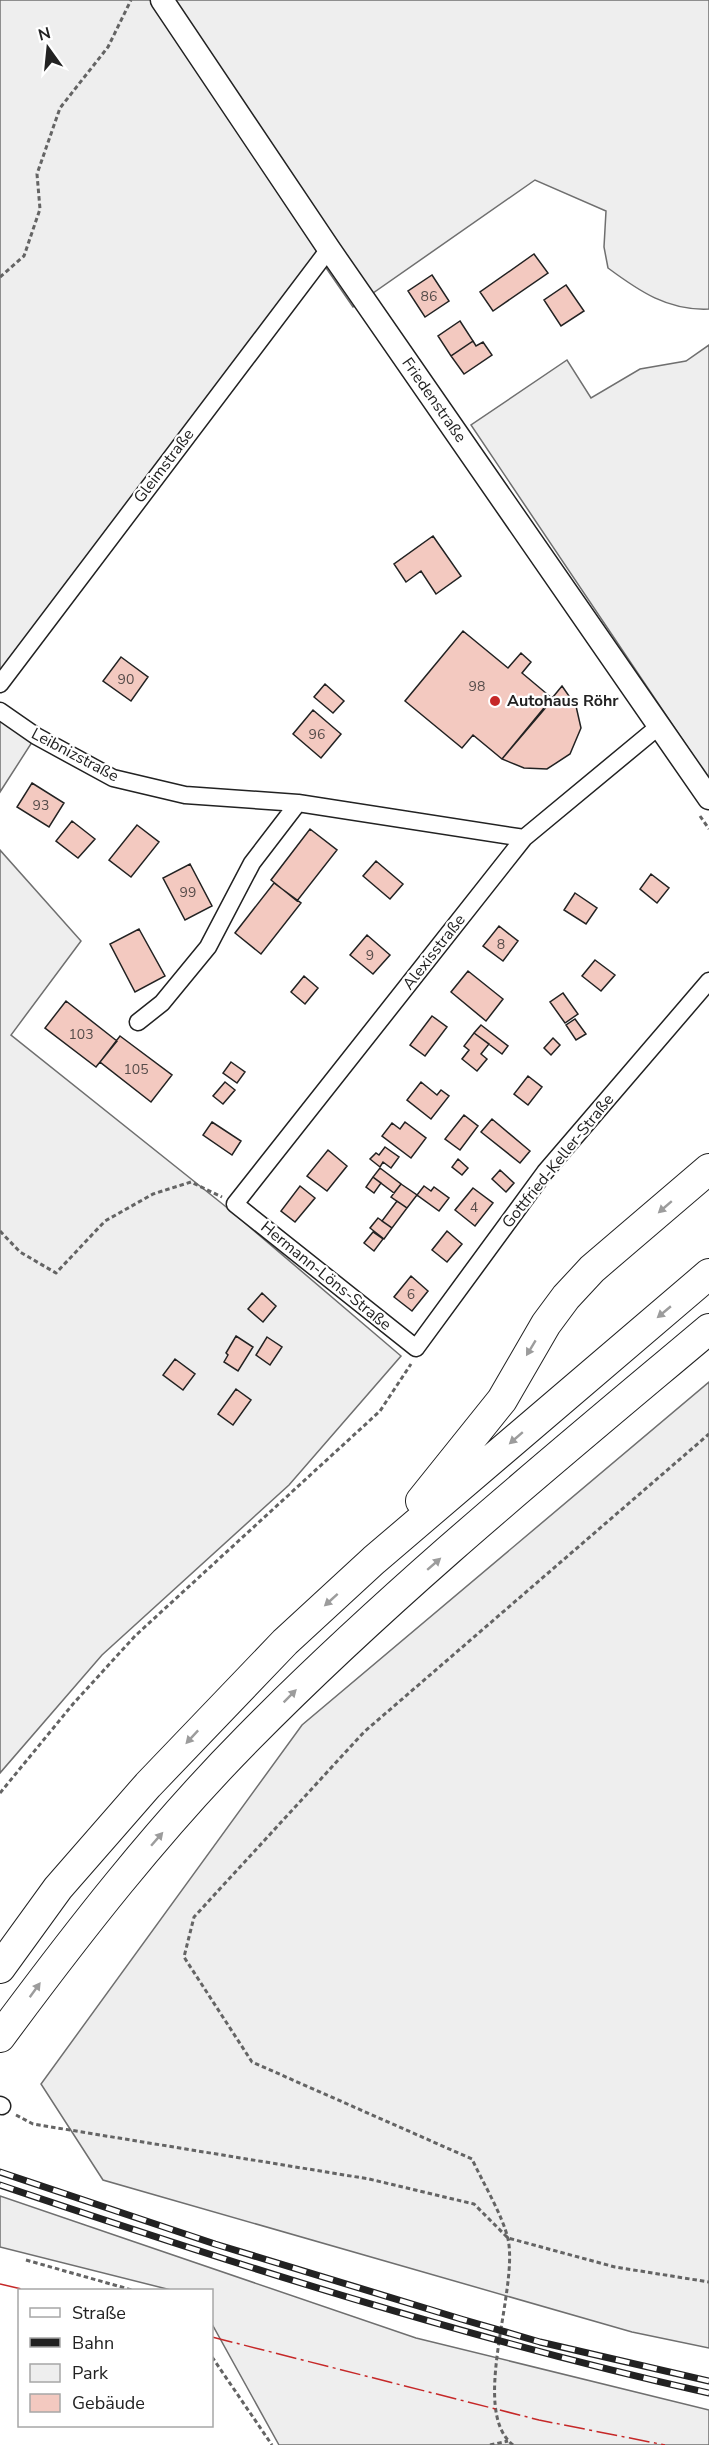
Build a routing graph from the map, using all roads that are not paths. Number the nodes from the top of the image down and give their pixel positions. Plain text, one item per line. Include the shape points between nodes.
1 (162, 0) edge
2 (329, 249) junction
3 (0, 684) edge
4 (0, 711) edge
5 (658, 727) junction
6 (709, 798) edge
7 (298, 803) junction
8 (524, 838) junction
9 (709, 981) edge
10 (138, 1022) dead end
11 (709, 1169) edge
12 (235, 1204) joint
13 (709, 1274) edge
14 (709, 1329) edge
15 (416, 1348) joint
16 (374, 1560) junction
17 (0, 1968) edge
18 (0, 2037) edge

1 - 2 main road, Friedenstraße
2 - 3 street, Gleimstraße
2 - 5 main road, Friedenstraße
4 - 7 street, Leibnizstraße via 36,736 113,778 185,795
5 - 6 main road, Friedenstraße
5 - 8 street, Alexisstraße
7 - 8 street, Leibnizstraße
7 - 10 street via 252,863 208,947 162,1003
8 - 12 street, Alexisstraße
9 - 15 street, Gottfried-Keller-Straße via 545,1172
11 -> 16 highway via 592,1269 566,1297 502,1400
12 - 15 street, Hermann-Löns-Straße
13 -> 16 highway
18 -> 14 highway via 120,1882 255,1731 389,1603
16 -> 17 highway via 285,1642 148,1785 58,1888

